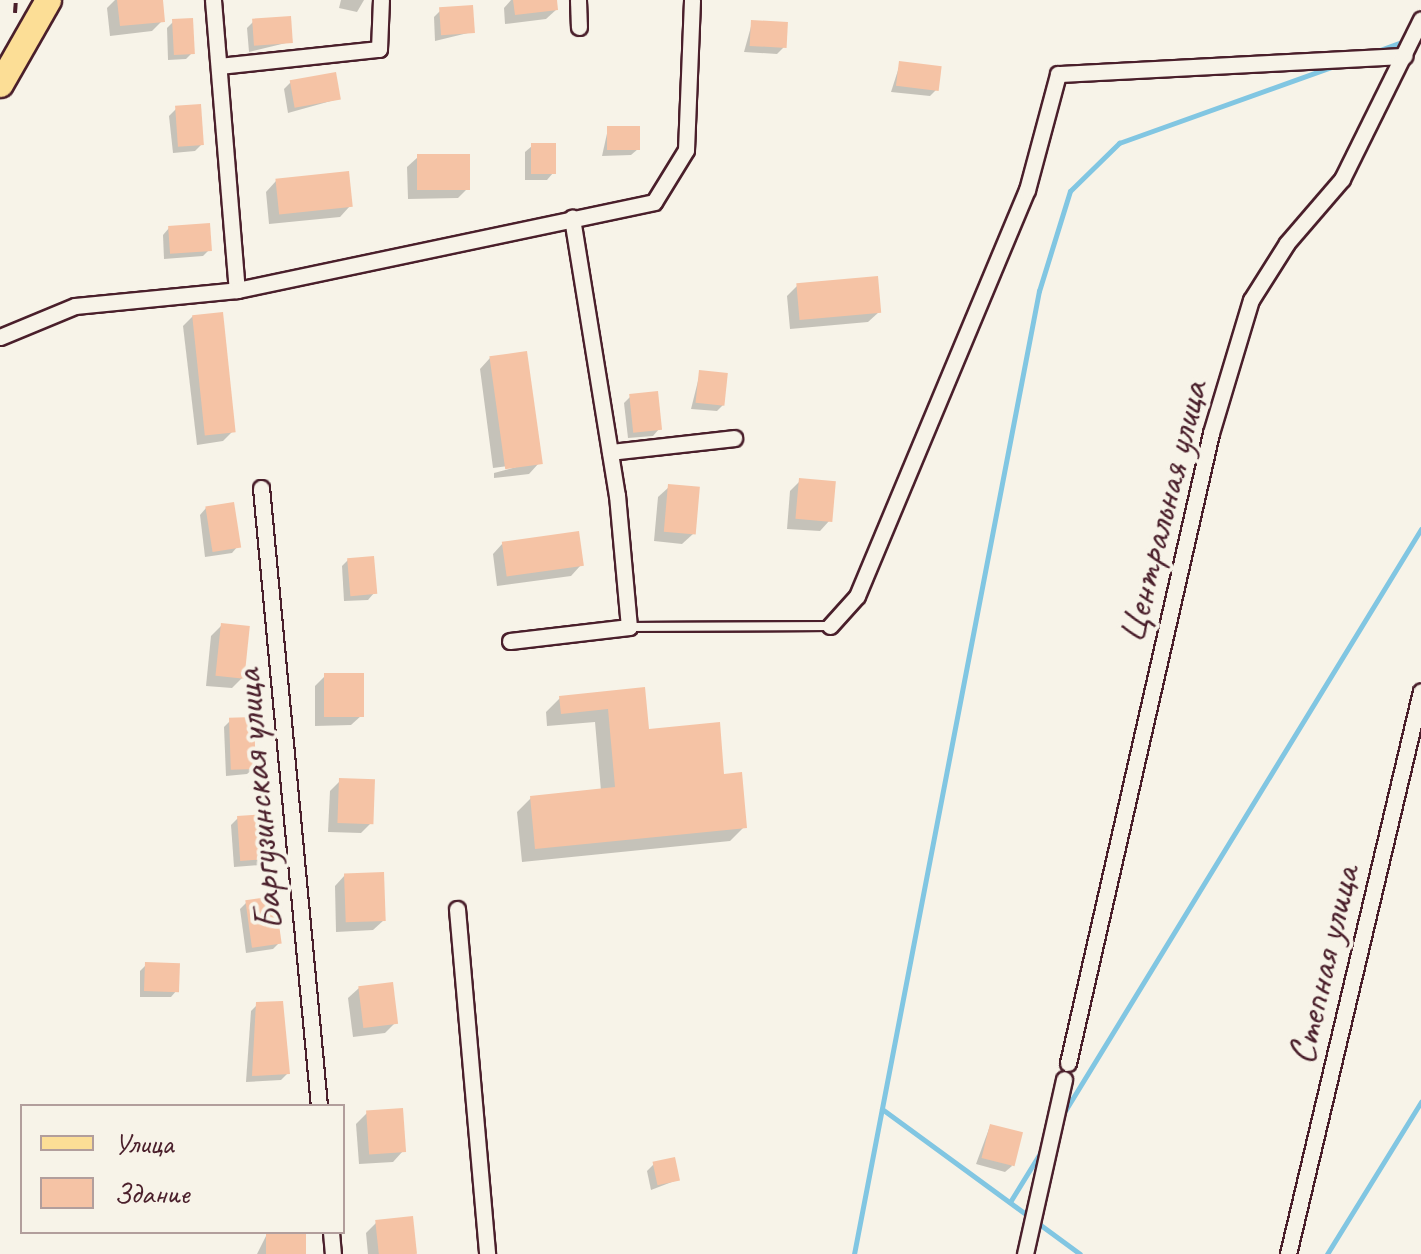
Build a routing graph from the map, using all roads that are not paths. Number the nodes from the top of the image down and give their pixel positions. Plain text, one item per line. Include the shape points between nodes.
1 (48, 0) edge
2 (214, 0) edge
3 (381, 0) edge
4 (578, 0) edge
5 (692, 0) edge
6 (1421, 19) edge
7 (580, 27) dead end
8 (1406, 56) junction
9 (219, 66) junction
10 (0, 84) edge
11 (572, 218) junction
12 (237, 290) junction
13 (0, 337) edge
14 (734, 438) dead end
15 (610, 452) junction
16 (261, 488) dead end
17 (830, 626) joint
18 (629, 627) junction
19 (510, 641) dead end
20 (1421, 691) edge
21 (457, 908) dead end
22 (319, 1104) edge
23 (487, 1254) edge
24 (1025, 1254) edge
25 (1288, 1254) edge

1 - 10 main road
2 - 9 street
3 - 9 street via 378,49
4 - 7 street
5 - 11 street via 686,150 654,202
6 - 8 street, Центральная улица
8 - 17 street via 1058,74 1028,190 857,596
8 - 24 street, Центральная улица via 1342,180 1251,300 1211,434
9 - 12 street
11 - 12 street
11 - 15 street
12 - 13 street via 74,306
14 - 15 street
15 - 18 street
16 - 22 street, Баргузинская улица
17 - 18 lane
18 - 19 street
20 - 25 street, Степная улица
21 - 23 street

